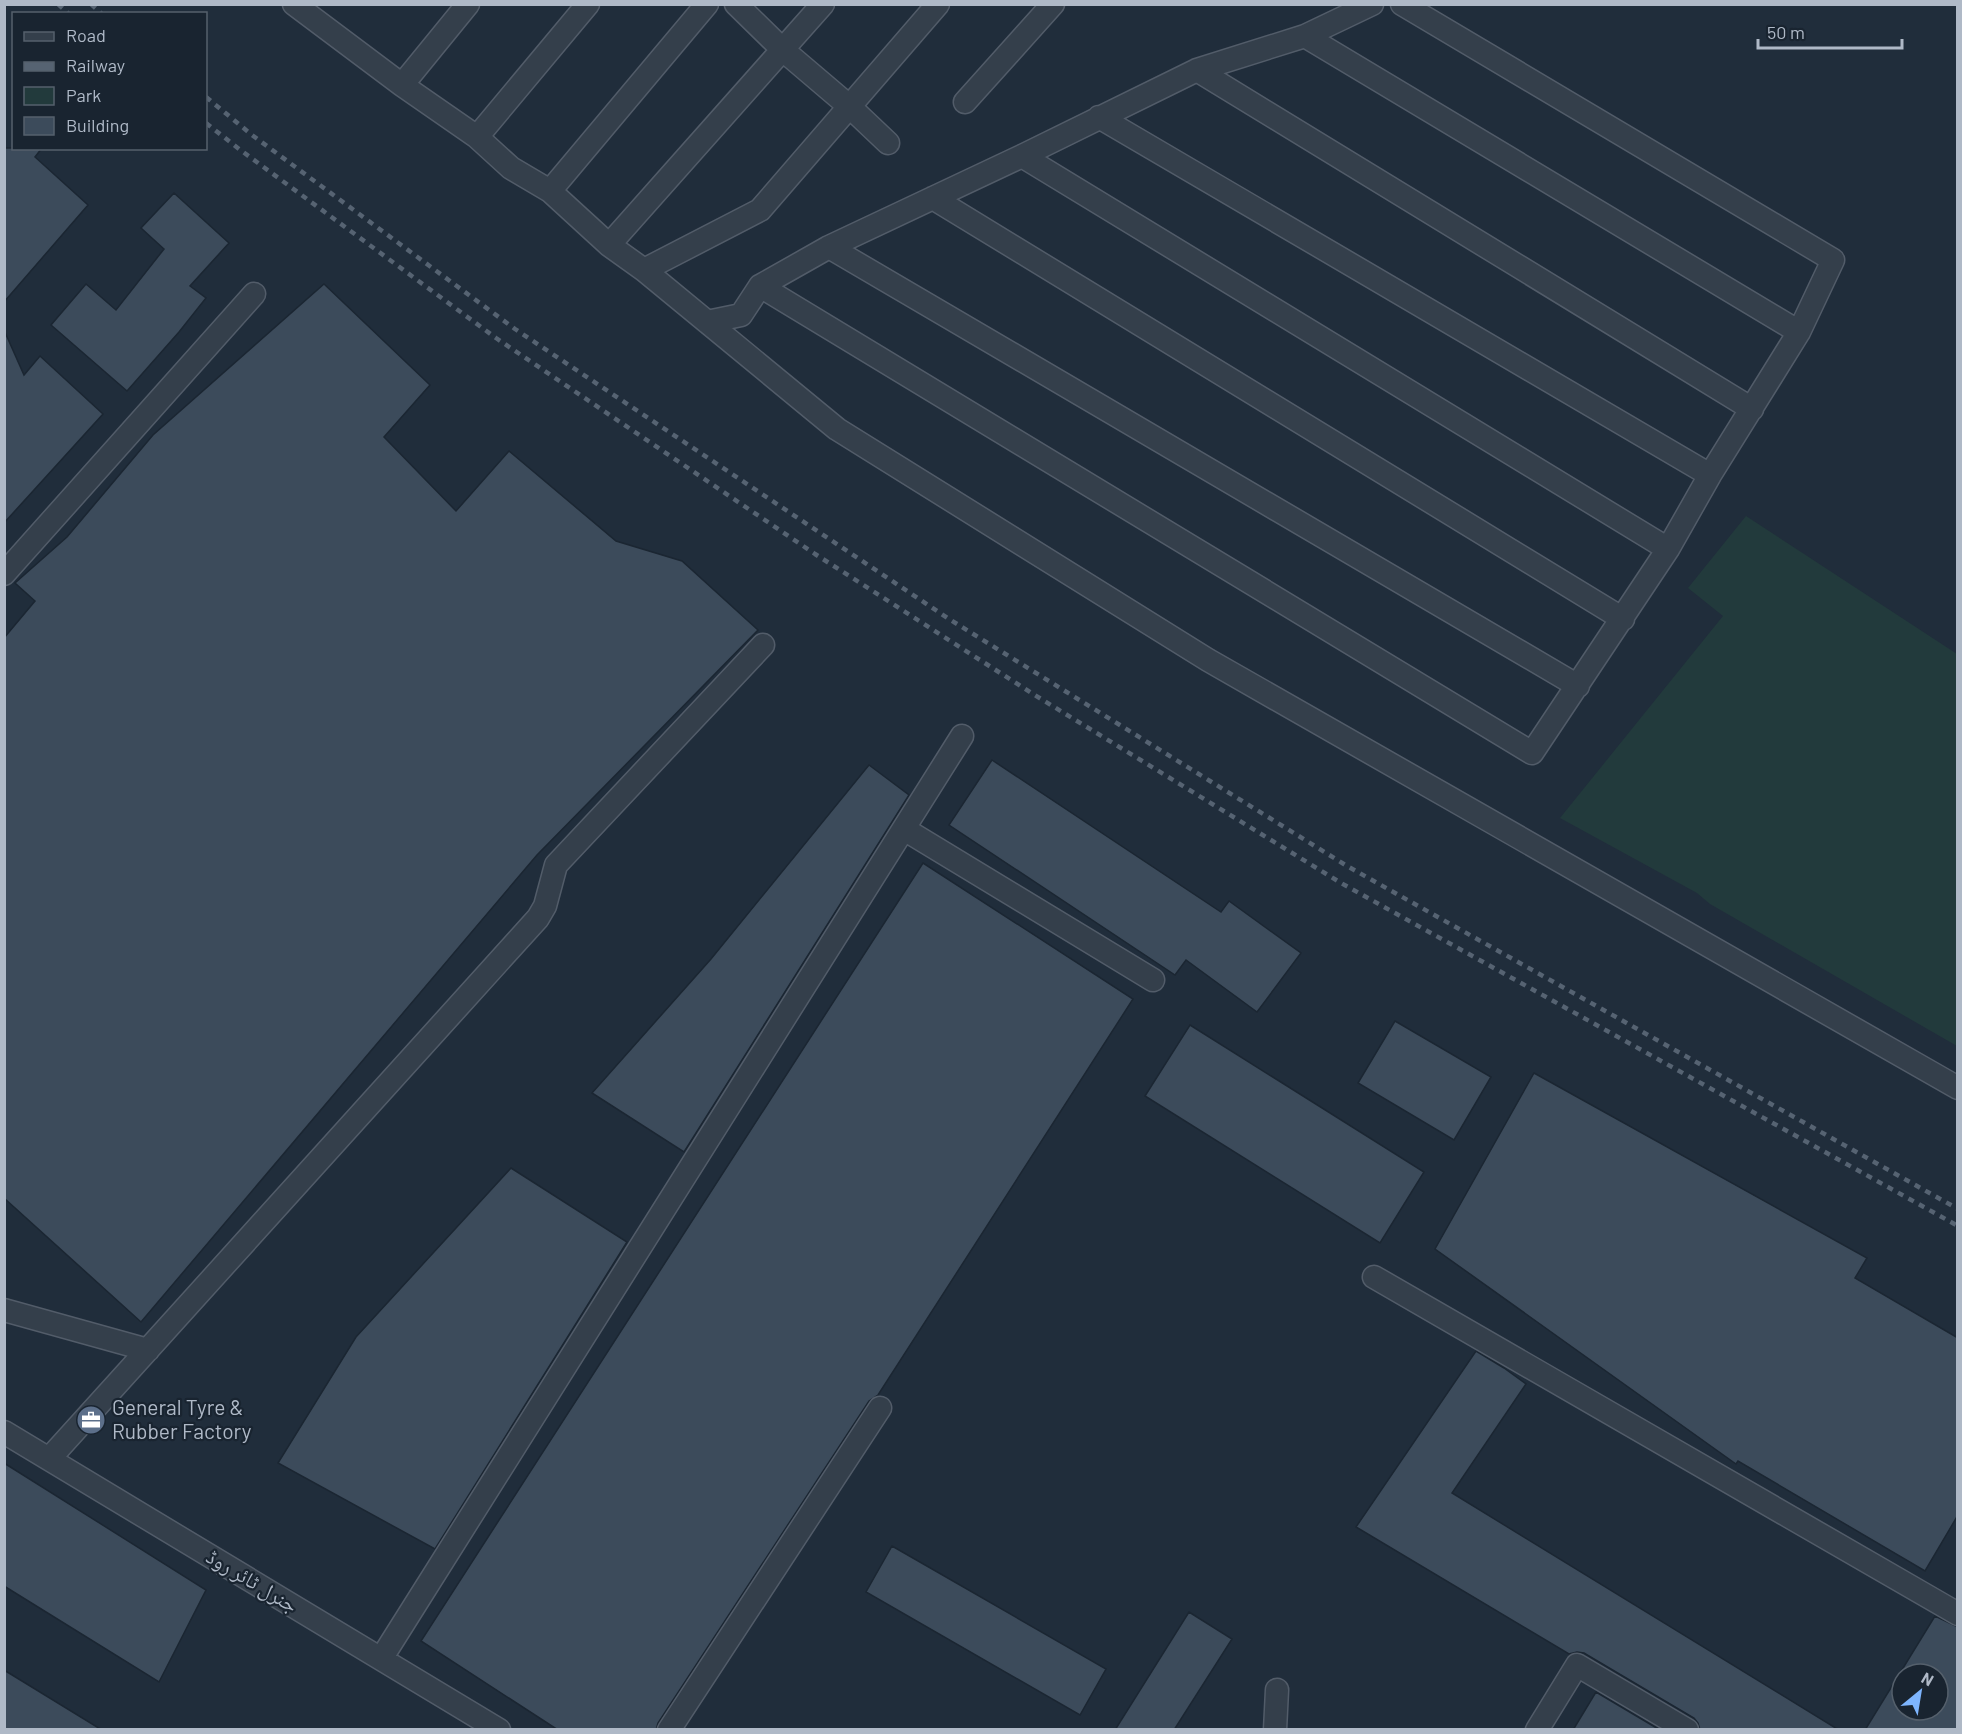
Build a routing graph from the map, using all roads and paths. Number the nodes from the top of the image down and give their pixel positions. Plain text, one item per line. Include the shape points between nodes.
1 (294, 4) edge
2 (468, 4) edge
3 (588, 4) edge
4 (707, 4) edge
5 (736, 4) edge
6 (823, 4) edge
7 (938, 4) edge
8 (1053, 4) edge
9 (1372, 4) edge
10 (1402, 4) edge
11 (1305, 36) junction
12 (783, 50) junction
13 (1197, 70) junction
14 (402, 85) junction
15 (965, 102) dead end
16 (850, 107) junction
17 (1099, 117) junction
18 (477, 137) junction
19 (888, 143) dead end
20 (1022, 156) junction
21 (550, 191) junction
22 (933, 198) junction
23 (609, 245) junction
24 (828, 247) junction
25 (644, 270) junction
26 (760, 286) junction
27 (254, 294) dead end
28 (707, 322) junction
29 (1799, 332) junction
30 (1752, 409) junction
31 (1710, 475) junction
32 (1668, 549) junction
33 (4, 574) edge
34 (1623, 619) junction
35 (763, 645) dead end
36 (1578, 686) junction
37 (962, 736) dead end
38 (904, 829) junction
39 (1153, 980) dead end
40 (1958, 1088) edge
41 (1374, 1277) dead end
42 (4, 1310) edge
43 (148, 1350) junction
44 (880, 1408) dead end
45 (4, 1432) edge
46 (50, 1459) junction
47 (1958, 1614) edge
48 (381, 1659) junction
49 (1277, 1690) dead end
50 (500, 1730) edge
51 (669, 1730) edge
52 (1275, 1730) edge
53 (1537, 1730) edge
54 (1687, 1730) edge

1 - 14 street
2 - 14 street
3 - 18 street
4 - 21 street
5 - 12 street
6 - 12 street
7 - 16 street
8 - 15 street
9 - 11 street
10 - 29 street via 1833,260
11 - 13 street
11 - 29 street
12 - 16 street
12 - 23 street
13 - 17 street
13 - 30 street
14 - 18 street
16 - 19 street
16 - 25 street via 760,210
17 - 20 street
17 - 31 street
18 - 21 street via 511,168
20 - 22 street
20 - 32 street
21 - 23 street
22 - 24 street
22 - 34 street
23 - 25 street
24 - 26 street
24 - 36 street
25 - 28 street
26 - 28 street via 741,315
26 - 36 street via 1532,753
27 - 33 street
28 - 40 street via 837,429 1198,654
29 - 30 street
30 - 31 street
31 - 32 street
32 - 34 street
34 - 36 street
35 - 43 street via 569,850 556,866 538,918
37 - 38 street
38 - 39 street
38 - 48 street
41 - 47 street
42 - 43 street
43 - 46 street
44 - 51 street
45 - 46 street, جنرل ٹائر روڈ
46 - 48 street, جنرل ٹائر روڈ
48 - 50 street, جنرل ٹائر روڈ
49 - 52 street
53 - 54 street via 1577,1665

